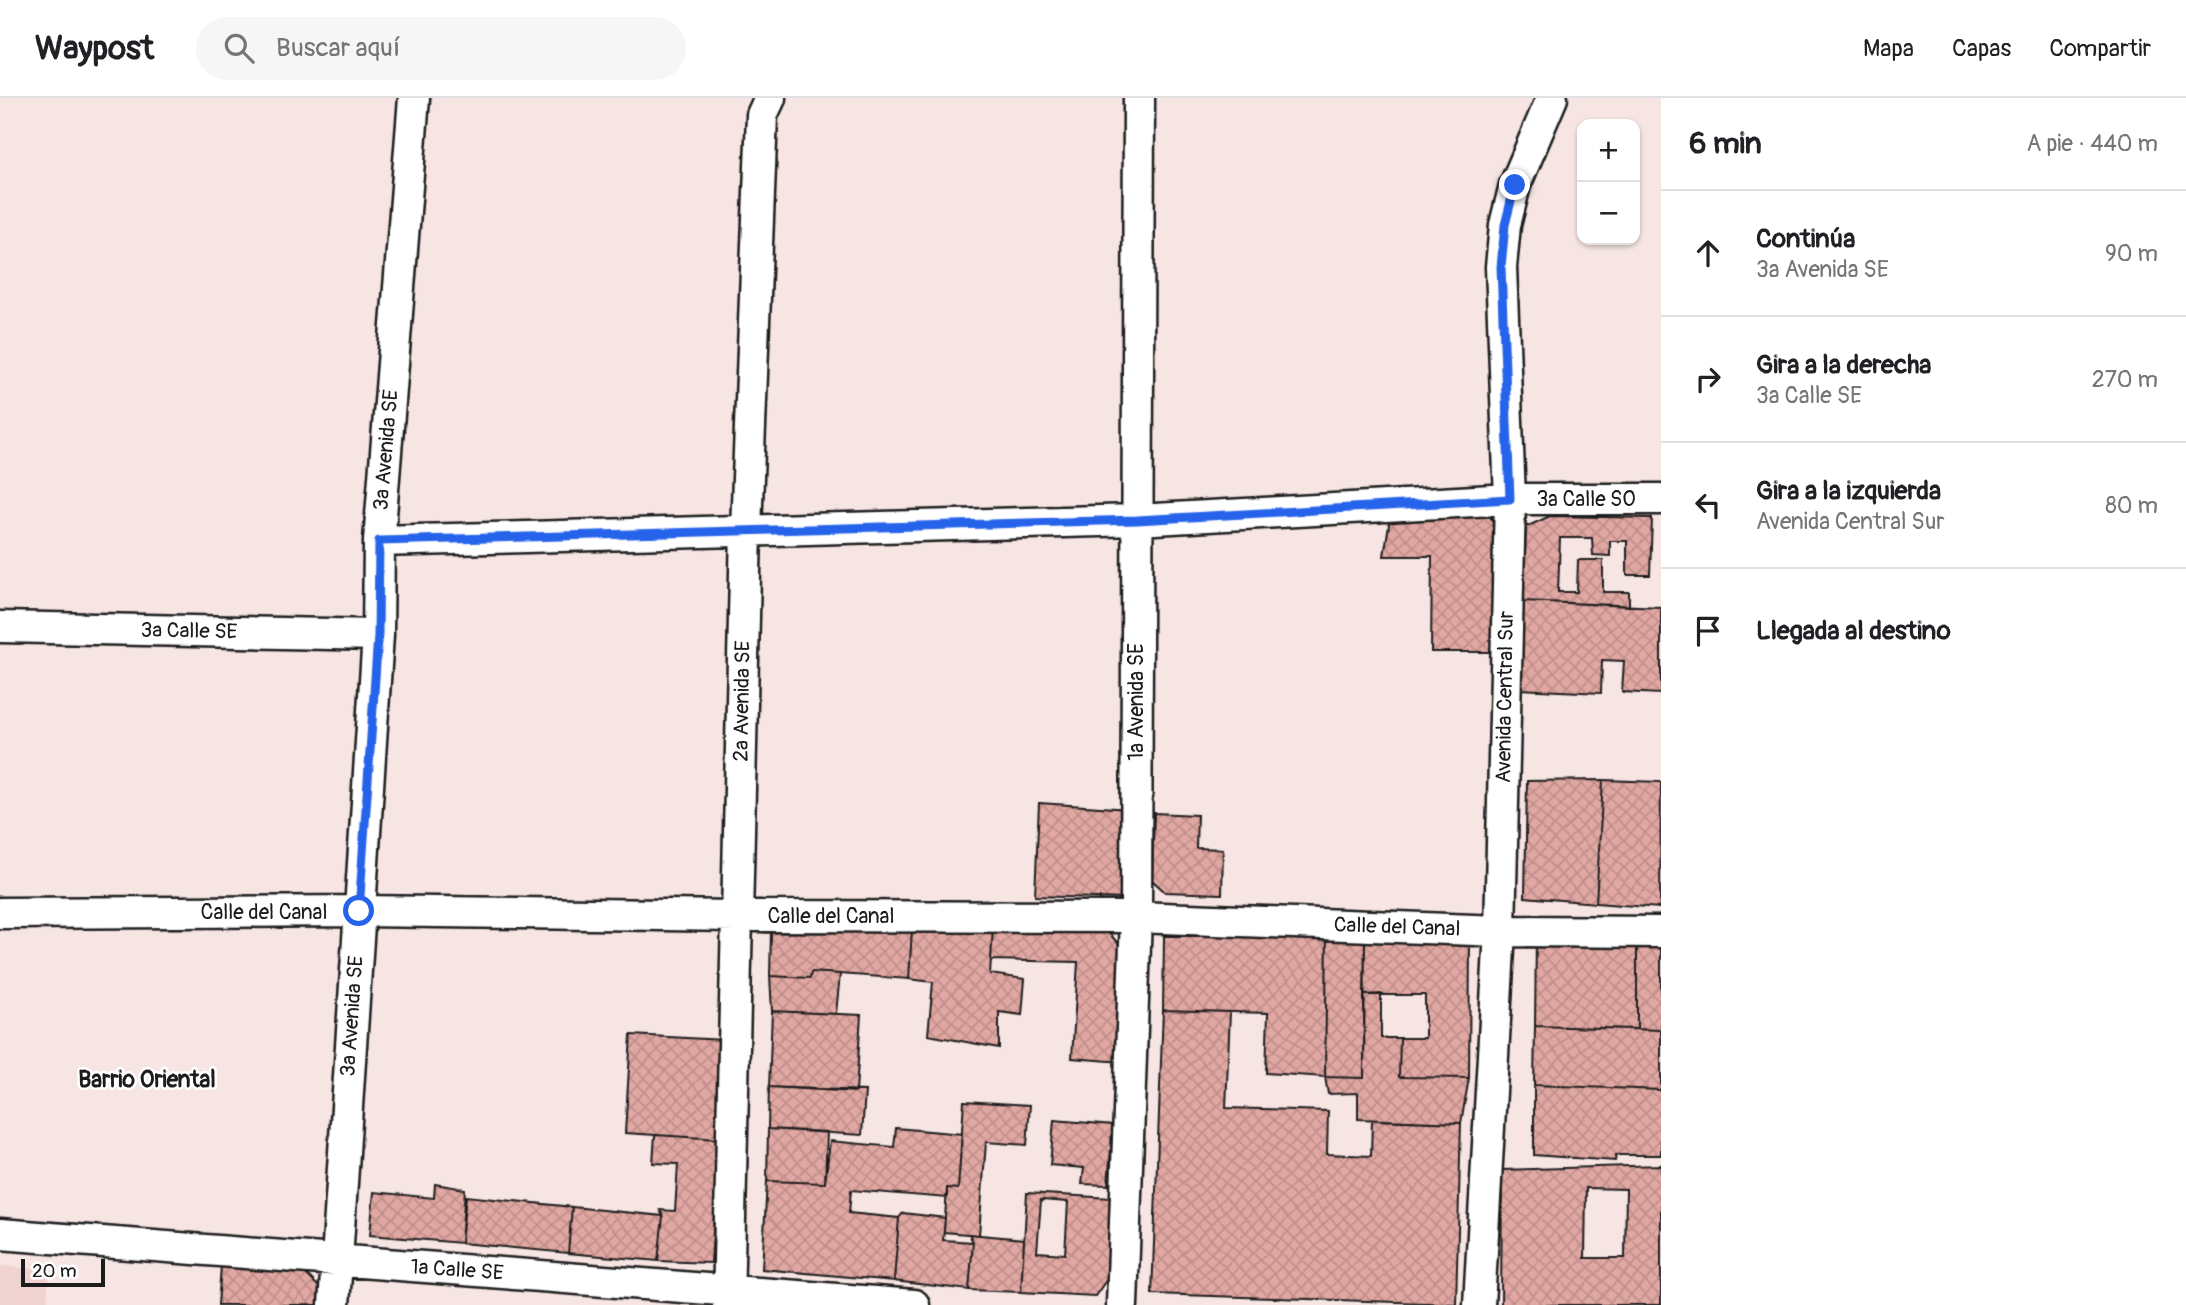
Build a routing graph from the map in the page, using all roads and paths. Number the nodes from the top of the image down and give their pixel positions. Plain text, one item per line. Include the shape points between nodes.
1 (414, 98) edge
2 (769, 98) edge
3 (1139, 98) edge
4 (1552, 98) edge
5 (1510, 499) junction
6 (1661, 499) edge
7 (1137, 520) junction
8 (746, 530) junction
9 (379, 541) junction
10 (0, 627) edge
11 (378, 635) junction
12 (359, 911) junction
13 (0, 913) edge
14 (736, 916) junction
15 (1136, 917) junction
16 (1500, 931) junction
17 (1661, 932) edge
18 (0, 1234) edge
19 (336, 1260) junction
20 (728, 1298) edge
21 (334, 1305) edge
22 (914, 1305) edge
23 (1122, 1305) edge
24 (1479, 1305) edge

1 - 9 street, 3a Avenida SE
2 - 8 street, 2a Avenida SE via 762,115
3 - 7 street, 1a Avenida SE
4 - 5 street, Avenida Central Sur via 1515,185 1505,225 1501,267
5 - 6 street, 3a Calle SO
5 - 7 street
5 - 16 street, Avenida Central Sur
7 - 8 street
7 - 15 street, 1a Avenida SE
8 - 9 street
8 - 14 street, 2a Avenida SE
9 - 11 street, 3a Avenida SE
10 - 11 street, 3a Calle SE
11 - 12 street, 3a Avenida SE
12 - 13 street, Calle del Canal
12 - 14 street, Calle del Canal
12 - 19 street, 3a Avenida SE
14 - 15 street, Calle del Canal
14 - 20 street, 2a Avenida SE
15 - 16 street, Calle del Canal
15 - 23 street, 1a Avenida SE
16 - 17 street, Calle del Canal
16 - 24 street, Avenida Central Sur
18 - 19 street, 1a Calle SE
19 - 20 street, 1a Calle SE
19 - 21 street, 3a Avenida SE
20 - 22 street, 1a Calle SE

